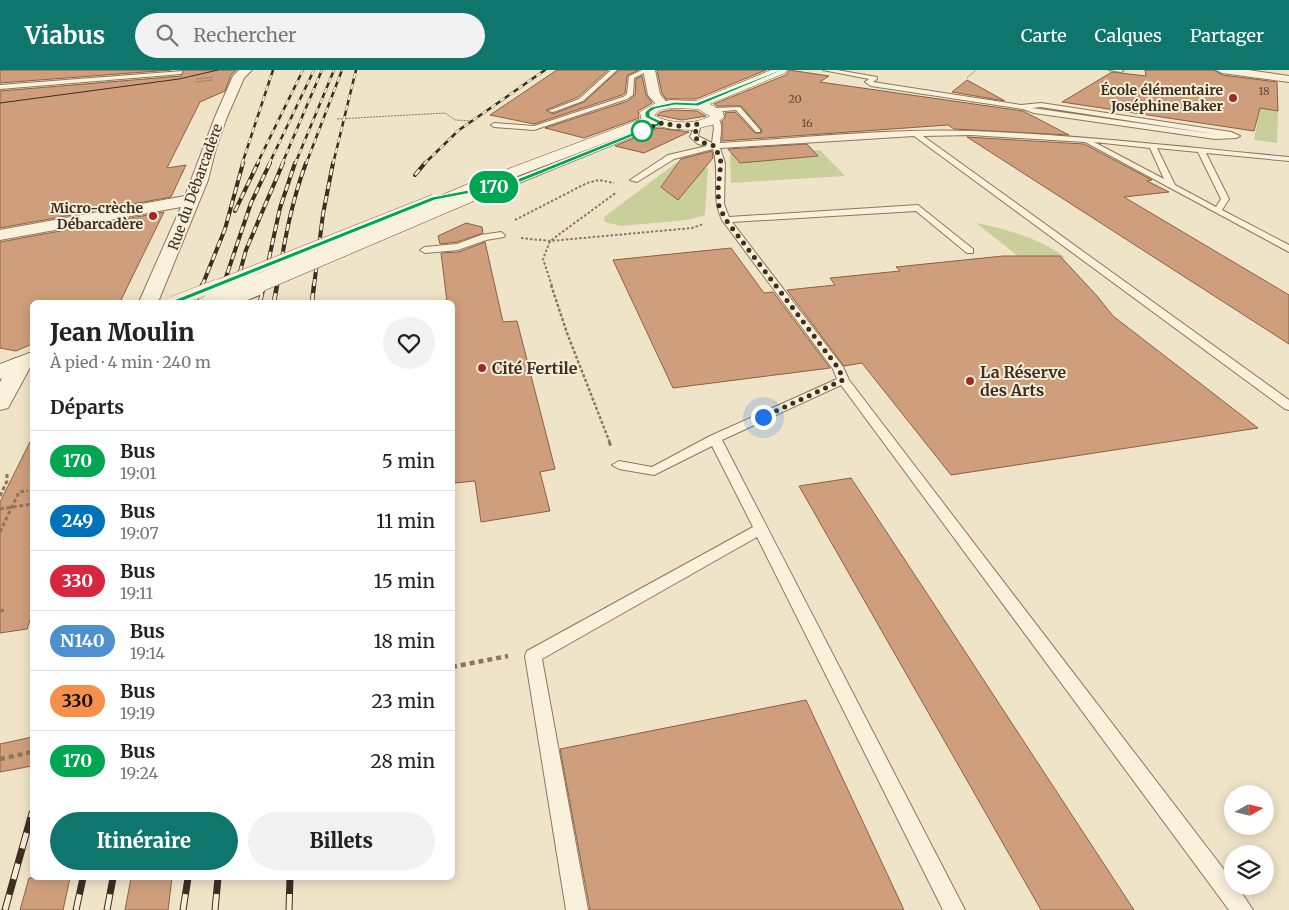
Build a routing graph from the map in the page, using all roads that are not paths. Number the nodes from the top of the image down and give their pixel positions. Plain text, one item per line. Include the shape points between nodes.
1 (158, 70) edge
2 (614, 70) edge
3 (648, 70) edge
4 (781, 70) edge
5 (826, 70) edge
6 (1112, 70) edge
7 (1121, 70) edge
8 (1222, 70) edge
9 (245, 71) edge
10 (181, 72) dead end
11 (875, 78) junction
12 (1289, 79) edge
13 (0, 86) edge
14 (663, 105) junction
15 (697, 105) junction
16 (1041, 105) junction
17 (1025, 107) junction
18 (551, 111) dead end
19 (715, 114) junction
20 (656, 121) junction
21 (698, 124) junction
22 (494, 125) road end
23 (758, 131) dead end
24 (915, 134) junction
25 (1083, 139) junction
26 (1152, 145) junction
27 (715, 146) junction
28 (1201, 151) junction
29 (1289, 159) edge
30 (631, 182) road end
31 (1172, 187) junction
32 (472, 192) junction
33 (192, 200) junction
34 (1218, 211) junction
35 (726, 220) junction
36 (0, 234) edge
37 (501, 235) road end
38 (1289, 249) edge
39 (425, 250) dead end
40 (970, 251) dead end
41 (151, 300) edge
42 (178, 300) edge
43 (220, 300) edge
44 (843, 380) junction
45 (1289, 406) edge
46 (715, 439) junction
47 (619, 465) road end
48 (761, 529) junction
49 (577, 910) edge
50 (954, 910) edge
51 (1242, 910) edge

1 - 13 lane
2 - 18 lane via 581,100
3 - 14 street via 654,94
3 - 22 lane via 631,78 630,95 626,98 534,128
4 - 15 main road
5 - 11 lane
6 - 7 lane
8 - 12 street
9 - 33 street, Rue du Débarcadère via 239,76 221,116
10 - 13 lane
11 - 16 lane
11 - 17 lane via 868,82
14 - 15 main road
14 - 20 main road via 647,112 646,115
15 - 19 main road
16 - 17 lane
16 - 17 lane via 1236,136 1215,137 1034,111
19 - 21 main road
19 - 23 lane via 738,108
19 - 27 lane via 720,127
20 - 21 main road via 679,126
20 - 32 main road via 506,175
21 - 27 lane via 694,137
24 - 25 lane via 970,132
24 - 27 lane
24 - 45 lane
25 - 26 lane
25 - 31 lane
26 - 28 lane
26 - 31 lane
27 - 30 lane via 671,157
27 - 35 lane via 721,162 719,207
28 - 29 lane
28 - 34 lane via 1225,199
31 - 34 lane
32 - 42 lane, bridge via 434,199
32 - 43 main road, bridge
33 - 36 street via 74,217
33 - 41 street, Rue du Débarcadère
34 - 38 lane
35 - 40 lane via 918,208
35 - 44 lane via 839,369
37 - 39 lane via 484,237 458,247
44 - 46 lane
44 - 51 lane
46 - 47 lane via 654,471
46 - 48 lane
48 - 49 lane via 533,656
48 - 50 lane

